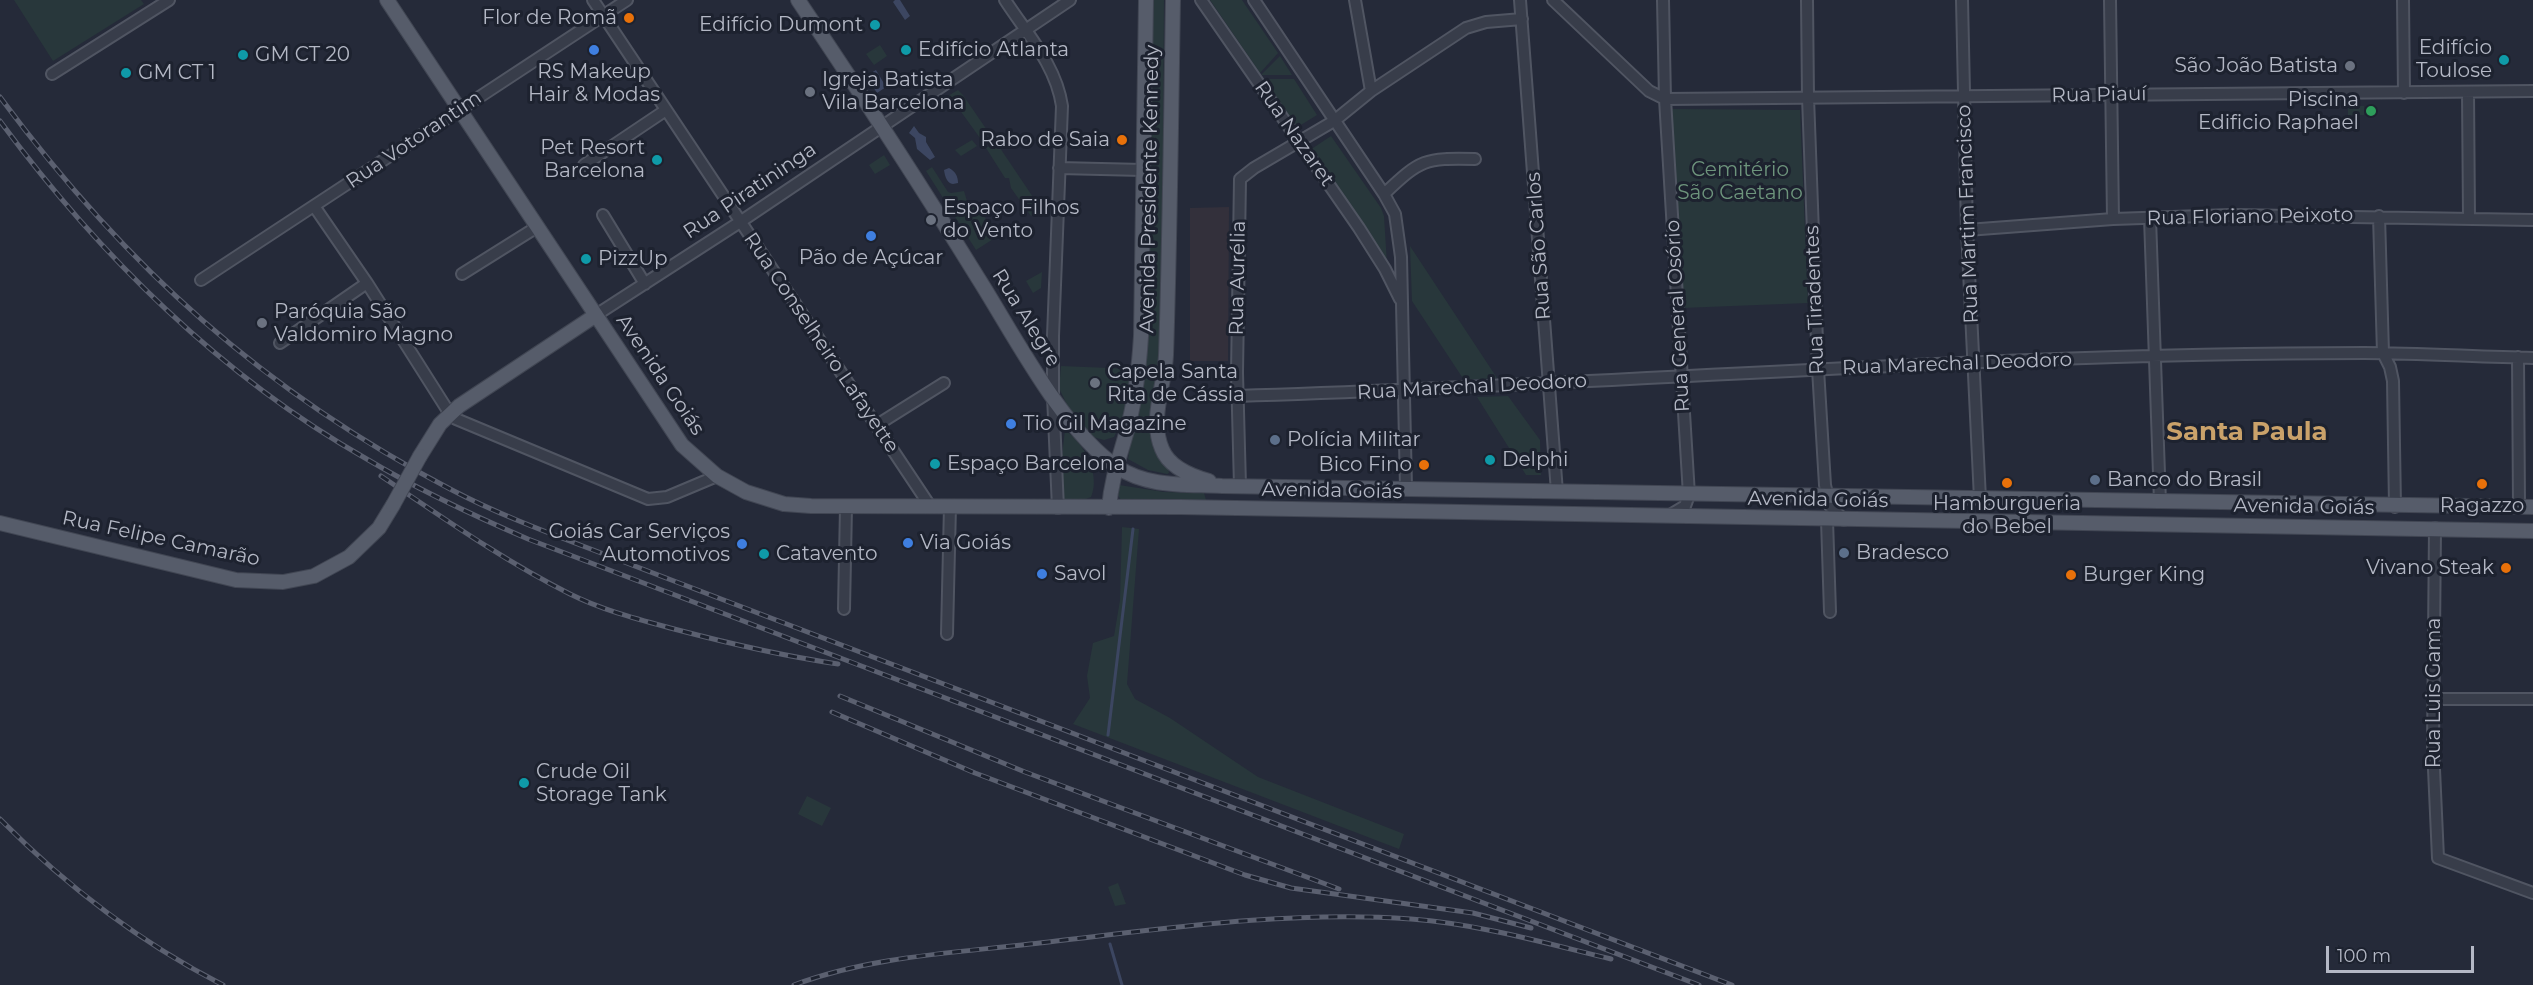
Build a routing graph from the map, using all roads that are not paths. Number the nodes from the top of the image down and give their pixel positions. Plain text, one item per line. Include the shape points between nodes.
1 (169, 0) edge
2 (387, 0) edge
3 (593, 0) edge
4 (627, 0) edge
5 (798, 0) edge
6 (1005, 0) edge
7 (1070, 0) edge
8 (1146, 0) edge
9 (1173, 0) edge
10 (1201, 0) edge
11 (1254, 0) edge
12 (1355, 0) edge
13 (1520, 0) edge
14 (1553, 0) edge
15 (1664, 0) edge
16 (1807, 0) edge
17 (1962, 0) edge
18 (2110, 0) edge
19 (2403, 0) edge
20 (604, 16) junction
21 (1522, 19) junction
22 (1025, 30) junction
23 (52, 74) dead end
24 (1371, 91) junction
25 (2533, 91) edge
26 (2468, 92) junction
27 (2404, 93) junction
28 (2111, 95) junction
29 (1808, 97) junction
30 (1964, 97) junction
31 (1665, 99) junction
32 (459, 108) junction
33 (666, 110) junction
34 (1334, 121) junction
35 (883, 126) junction
36 (1301, 142) junction
37 (1475, 159) dead end
38 (584, 165) dead end
39 (1059, 168) junction
40 (1143, 170) junction
41 (1384, 194) junction
42 (314, 206) junction
43 (603, 215) dead end
44 (2379, 216) junction
45 (2150, 218) junction
46 (2113, 219) junction
47 (2469, 219) junction
48 (2533, 220) edge
49 (740, 222) junction
50 (537, 227) junction
51 (1967, 230) junction
52 (1401, 257) junction
53 (1385, 269) junction
54 (462, 274) dead end
55 (201, 280) dead end
56 (368, 283) junction
57 (645, 284) junction
58 (1403, 305) junction
59 (596, 315) junction
60 (280, 343) dead end
61 (2383, 353) junction
62 (2155, 357) junction
63 (2518, 357) junction
64 (2533, 358) edge
65 (1973, 364) junction
66 (1818, 369) junction
67 (1681, 375) junction
68 (944, 383) dead end
69 (1549, 383) junction
70 (1404, 392) junction
71 (1053, 396) junction
72 (1237, 396) junction
73 (450, 414) junction
74 (877, 425) junction
75 (1115, 466) junction
76 (717, 476) junction
77 (1222, 486) junction
78 (1240, 486) junction
79 (1406, 488) junction
80 (1557, 492) junction
81 (1689, 495) junction
82 (1827, 496) junction
83 (1980, 499) junction
84 (2160, 502) junction
85 (930, 506) junction
86 (950, 506) junction
87 (846, 507) junction
88 (1180, 507) junction
89 (2395, 507) junction
90 (2519, 507) junction
91 (2533, 507) edge
92 (1058, 508) junction
93 (1109, 508) junction
94 (1670, 516) junction
95 (1827, 520) junction
96 (1844, 520) junction
97 (0, 523) edge
98 (2435, 528) junction
99 (2533, 531) edge
100 (844, 609) dead end
101 (1830, 612) dead end
102 (947, 634) dead end
103 (2433, 699) junction
104 (2533, 699) edge
105 (2533, 893) edge

1 - 23 street
2 - 32 main road, Avenida Goiás
3 - 20 street, Rua Conselheiro Lafayette
4 - 20 street, Rua Votorantim
5 - 35 main road, Rua Alegre
6 - 22 street
7 - 22 street, Rua Piratininga
8 - 40 main road, Avenida Presidente Kennedy
9 - 77 main road, Avenida Presidente Kennedy via 1166,358 1157,433 1171,462 1197,478
10 - 36 street, Rua Nazaret
11 - 34 street, Rua Nazaret
12 - 24 street
13 - 21 street, Rua São Carlos
14 - 31 street via 1649,92
15 - 31 street, Rua General Osório
16 - 29 street, Rua Tiradentes
17 - 30 street, Rua Martim Francisco
18 - 28 street
19 - 27 street
20 - 32 street, Rua Votorantim
20 - 33 street, Rua Conselheiro Lafayette
21 - 24 street via 1466,28
21 - 69 street, Rua São Carlos
22 - 35 street, Rua Piratininga
22 - 39 street via 1060,88
24 - 34 street
25 - 26 street, Rua Piauí
26 - 27 street, Rua Piauí
26 - 47 street
27 - 28 street, Rua Piauí
28 - 30 street, Rua Piauí
28 - 46 street
29 - 30 street, Rua Piauí
29 - 31 street, Rua Piauí
29 - 66 street, Rua Tiradentes
30 - 51 street, Rua Martim Francisco
31 - 67 street, Rua General Osório
32 - 42 street, Rua Votorantim
32 - 50 main road, Avenida Goiás
33 - 38 street
33 - 49 street, Rua Conselheiro Lafayette
34 - 36 street
34 - 41 street, Rua Nazaret
35 - 49 street, Rua Piratininga
35 - 71 main road, Rua Alegre
36 - 53 street, Rua Nazaret
36 - 72 street, Rua Aurélia via 1240,178
37 - 41 street via 1425,161
39 - 40 street
39 - 71 street
40 - 75 main road, Avenida Presidente Kennedy via 1140,356 1131,414
41 - 52 street, Rua Nazaret via 1395,214
42 - 55 street, Rua Votorantim
42 - 56 street
43 - 57 street
44 - 45 street, Rua Floriano Peixoto via 2232,214
44 - 47 street, Rua Floriano Peixoto
44 - 61 street
45 - 46 street, Rua Floriano Peixoto
45 - 62 street
46 - 51 street, Rua Floriano Peixoto
47 - 48 street, Rua Floriano Peixoto
49 - 57 street, Rua Piratininga
49 - 74 street, Rua Conselheiro Lafayette
50 - 54 street
50 - 59 main road, Avenida Goiás
51 - 65 street, Rua Martim Francisco
52 - 53 street
52 - 58 street, Rua Nazaret
53 - 58 street, Rua Nazaret
56 - 60 street
56 - 73 street
57 - 59 street, Rua Piratininga
58 - 70 street, Rua Nazaret
59 - 73 main road, Rua Piratininga
59 - 76 main road, Avenida Goiás via 675,437
61 - 62 street, Rua Marechal Deodoro
61 - 63 street, Rua Marechal Deodoro
61 - 89 street via 2393,381
62 - 65 street, Rua Marechal Deodoro
62 - 84 street
63 - 64 street, Rua Marechal Deodoro
63 - 90 street
65 - 66 street, Rua Marechal Deodoro
65 - 83 street, Rua Martim Francisco
66 - 67 street, Rua Marechal Deodoro
66 - 82 street, Rua Tiradentes
67 - 69 street, Rua Marechal Deodoro
67 - 81 street, Rua General Osório
68 - 74 street
69 - 70 street, Rua Marechal Deodoro
69 - 80 street, Rua São Carlos
70 - 72 street, Rua Marechal Deodoro
70 - 79 street, Rua Nazaret
71 - 75 main road, Rua Alegre via 1076,428
71 - 92 street
72 - 78 street, Rua Aurélia
73 - 76 street via 648,499 667,497
73 - 97 main road, Rua Felipe Camarão, bridge via 440,423 379,528 349,557 314,576 268,583 236,580
74 - 85 street, Rua Conselheiro Lafayette
75 - 77 main road, Avenida Goiás via 1152,482
75 - 93 main road, Avenida Presidente Kennedy
76 - 87 main road, Avenida Goiás via 773,501
77 - 78 main road, Avenida Goiás
78 - 79 main road, Avenida Goiás
78 - 88 main road via 1235,502
79 - 80 main road, Avenida Goiás
80 - 81 main road, Avenida Goiás
81 - 82 main road, Avenida Goiás
81 - 94 street via 1685,506
82 - 83 main road, Avenida Goiás
82 - 96 street via 1835,513
83 - 84 main road, Avenida Goiás
84 - 89 main road, Avenida Goiás
85 - 86 main road, Avenida Goiás
85 - 87 main road, Avenida Goiás
86 - 92 main road, Avenida Goiás
86 - 102 street
87 - 100 street
88 - 93 main road, Avenida Goiás
88 - 94 main road, Avenida Goiás
89 - 90 main road, Avenida Goiás
90 - 91 main road, Avenida Goiás
92 - 93 main road, Avenida Goiás
94 - 95 main road, Avenida Goiás
95 - 96 main road, Avenida Goiás
95 - 101 street
96 - 98 main road, Avenida Goiás
98 - 99 main road, Avenida Goiás
98 - 103 street, Rua Luis Gama
103 - 104 street
103 - 105 street, Rua Luis Gama via 2438,858

